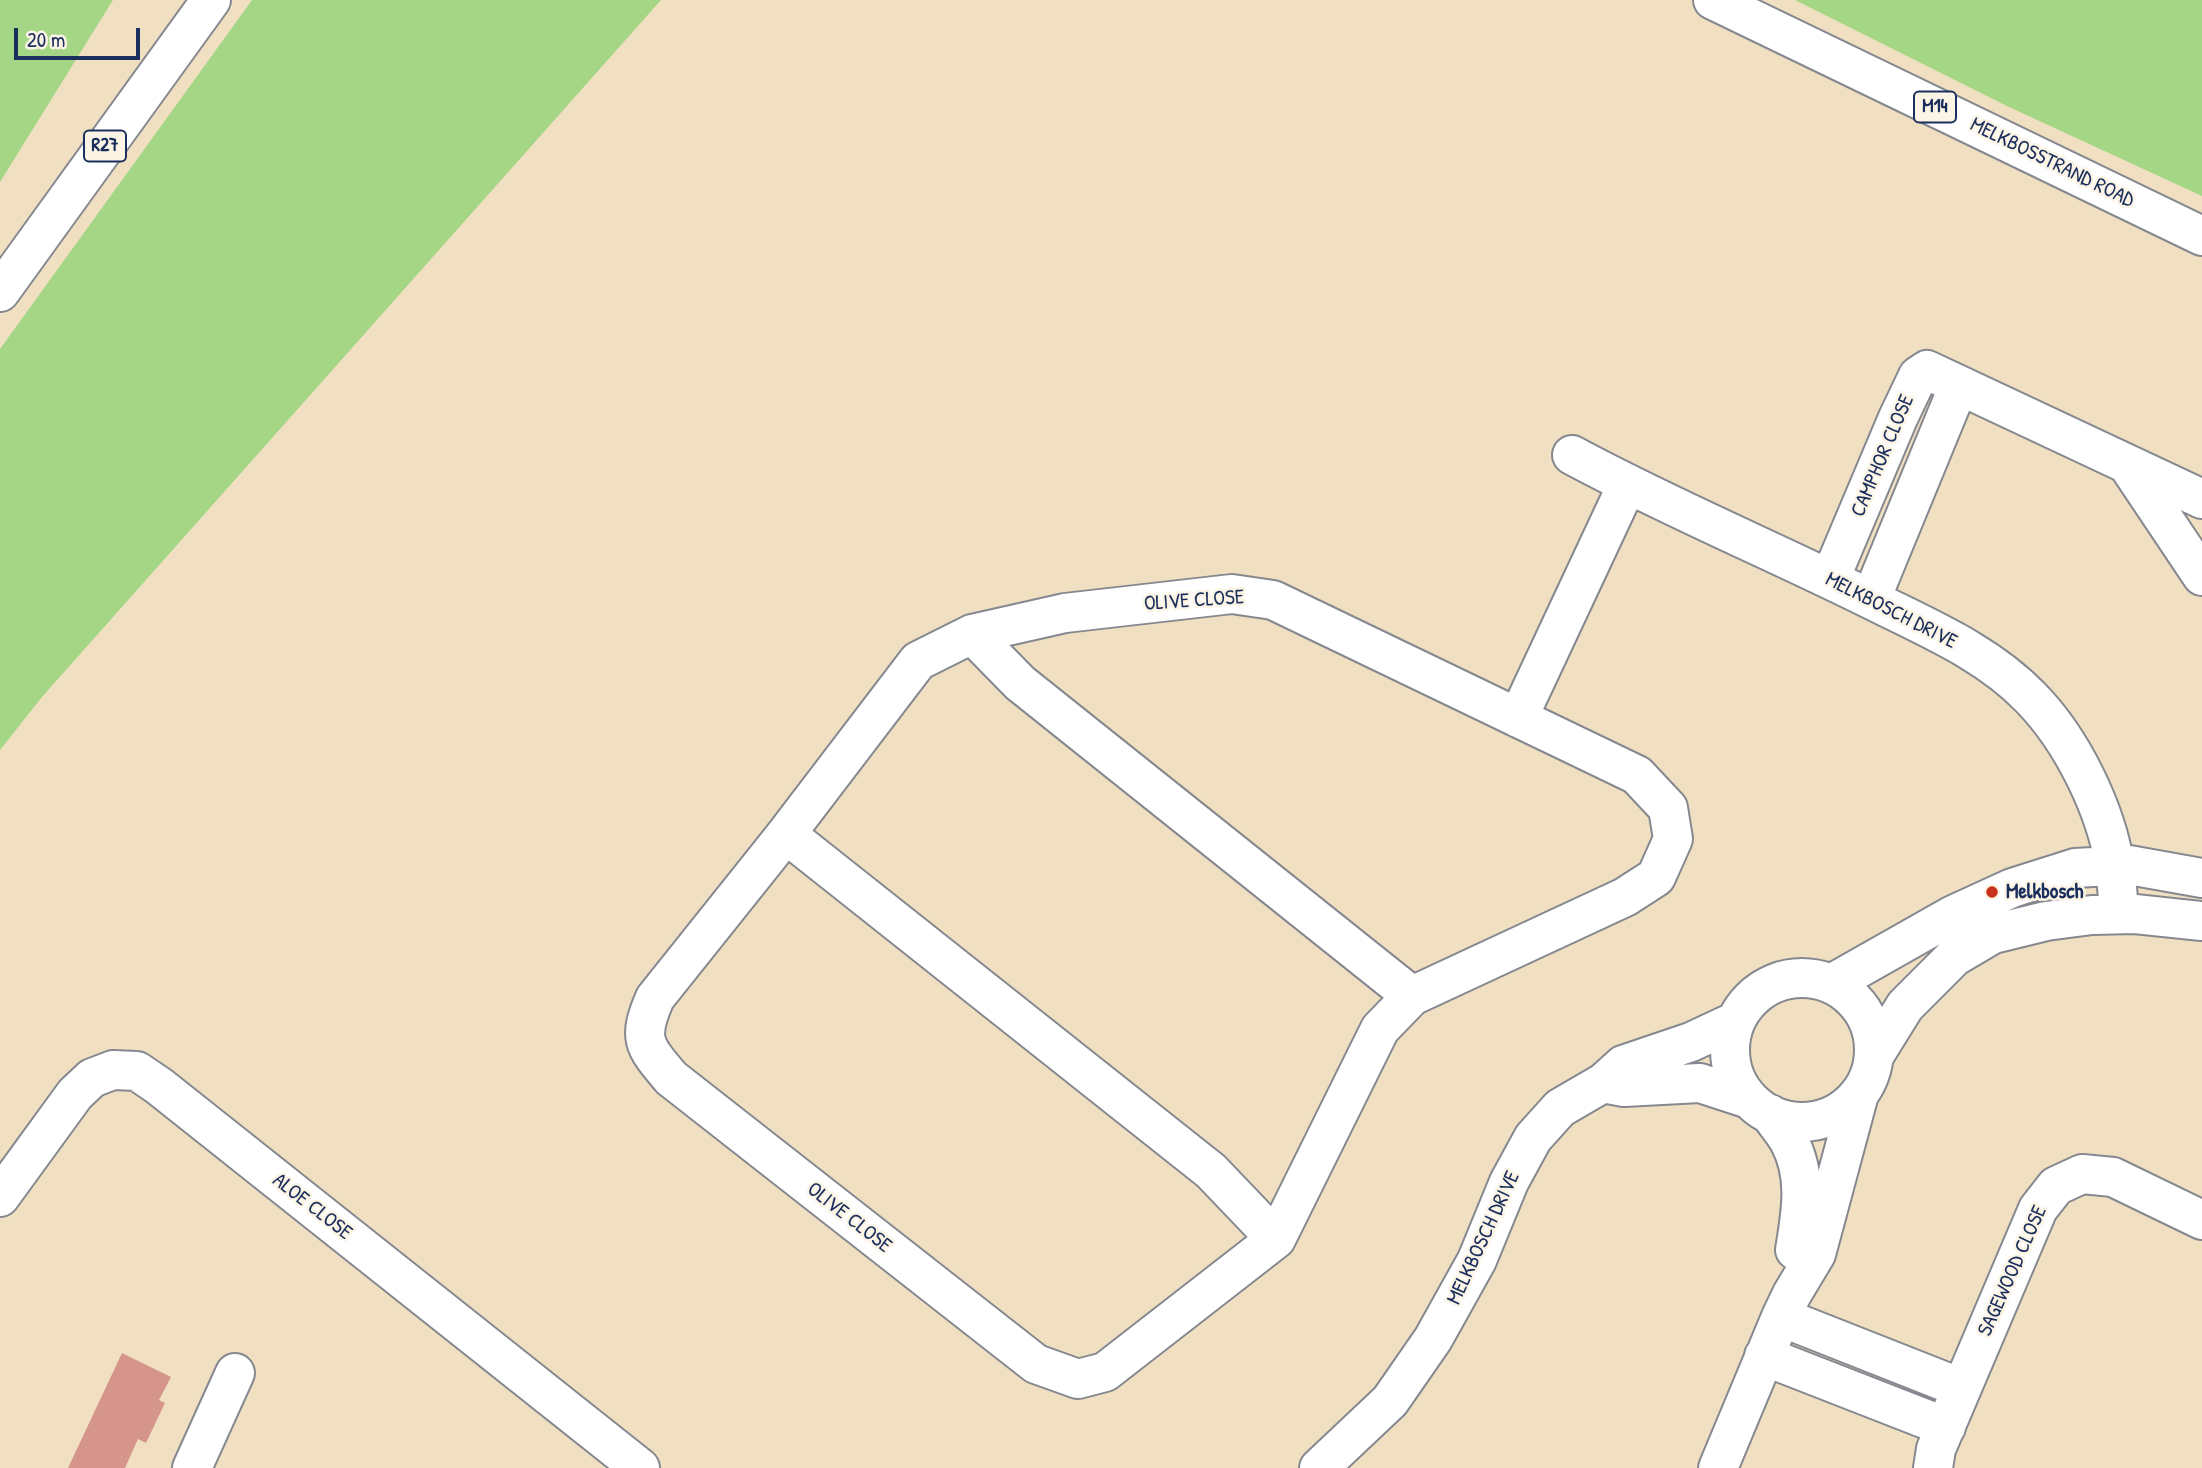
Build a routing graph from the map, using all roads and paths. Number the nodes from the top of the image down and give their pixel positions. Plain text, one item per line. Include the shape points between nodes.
1 (180, 0) edge
2 (211, 0) edge
3 (1713, 0) edge
4 (2202, 236) edge
5 (0, 249) edge
6 (0, 292) edge
7 (1959, 385) junction
8 (1573, 455) dead end
9 (2126, 462) junction
10 (1628, 485) junction
11 (2202, 499) edge
12 (2202, 576) edge
13 (1830, 579) junction
14 (1871, 599) junction
15 (972, 634) junction
16 (1518, 718) junction
17 (786, 834) junction
18 (2115, 865) junction
19 (2202, 877) edge
20 (2119, 915) junction
21 (2202, 922) edge
22 (1831, 984) junction
23 (1412, 996) junction
24 (1736, 1021) junction
25 (1874, 1056) junction
26 (1603, 1083) junction
27 (1859, 1094) junction
28 (1760, 1107) junction
29 (0, 1197) edge
30 (2202, 1220) edge
31 (1276, 1239) junction
32 (1786, 1305) junction
33 (1764, 1356) junction
34 (235, 1373) dead end
35 (1961, 1388) junction
36 (1946, 1427) junction
37 (192, 1468) edge
38 (640, 1468) edge
39 (1319, 1468) edge
40 (1718, 1468) edge
41 (1933, 1468) edge

1 - 5 street, R27
2 - 6 street, R27
3 - 4 street, MELKBOSSTRAND ROAD / M14
7 - 9 street, CAMPHOR CLOSE
7 - 13 street, CAMPHOR CLOSE via 1927,370 1918,376
7 - 14 street, CAMPHOR CLOSE
8 - 10 street, MELKBOSCH DRIVE
9 - 11 street, CAMPHOR CLOSE
9 - 12 street
10 - 13 street, MELKBOSCH DRIVE
10 - 16 street
13 - 14 street, MELKBOSCH DRIVE
14 - 18 street, MELKBOSCH DRIVE via 1972,651 2031,698 2062,735 2085,780 2103,820
15 - 16 street, OLIVE CLOSE via 1078,611 1232,594 1273,600
15 - 17 street, OLIVE CLOSE via 918,662
15 - 23 street via 1020,683
16 - 23 street, OLIVE CLOSE via 1637,775 1668,808 1673,839 1656,877 1625,897
17 - 31 street via 1211,1171
17 - 31 street, OLIVE CLOSE via 656,998 645,1020 647,1049 671,1078 1036,1364 1078,1379 1105,1371
18 - 19 street
18 - 20 street, MELKBOSCH DRIVE
18 - 22 street via 2075,868 2012,888 1953,915
20 - 21 street
20 - 25 street via 2092,915 1993,934 1954,957 1905,1006
22 - 24 street via 1787,979 1765,987 1748,1001
22 - 25 street via 1850,995 1864,1013 1873,1033
23 - 31 street, OLIVE CLOSE via 1380,1029
24 - 26 street, MELKBOSCH DRIVE via 1623,1065
24 - 28 street via 1731,1062 1738,1082
25 - 27 street via 1870,1076
26 - 28 street via 1624,1087 1700,1083
26 - 39 street, MELKBOSCH DRIVE via 1560,1108 1533,1138 1509,1182 1477,1261 1433,1339 1390,1401
27 - 28 street via 1841,1111 1818,1120 1793,1121
27 - 32 street via 1816,1254
28 - 32 street via 1790,1142 1801,1180 1803,1199
29 - 38 street, ALOE CLOSE via 75,1094 92,1078 113,1070 137,1071
30 - 35 street, SAGEWOOD CLOSE via 2113,1177 2082,1174 2056,1186 2038,1209
32 - 33 street
32 - 35 street
33 - 36 street
33 - 40 street
34 - 37 street
35 - 36 street, SAGEWOOD CLOSE
36 - 41 street, SAGEWOOD CLOSE

